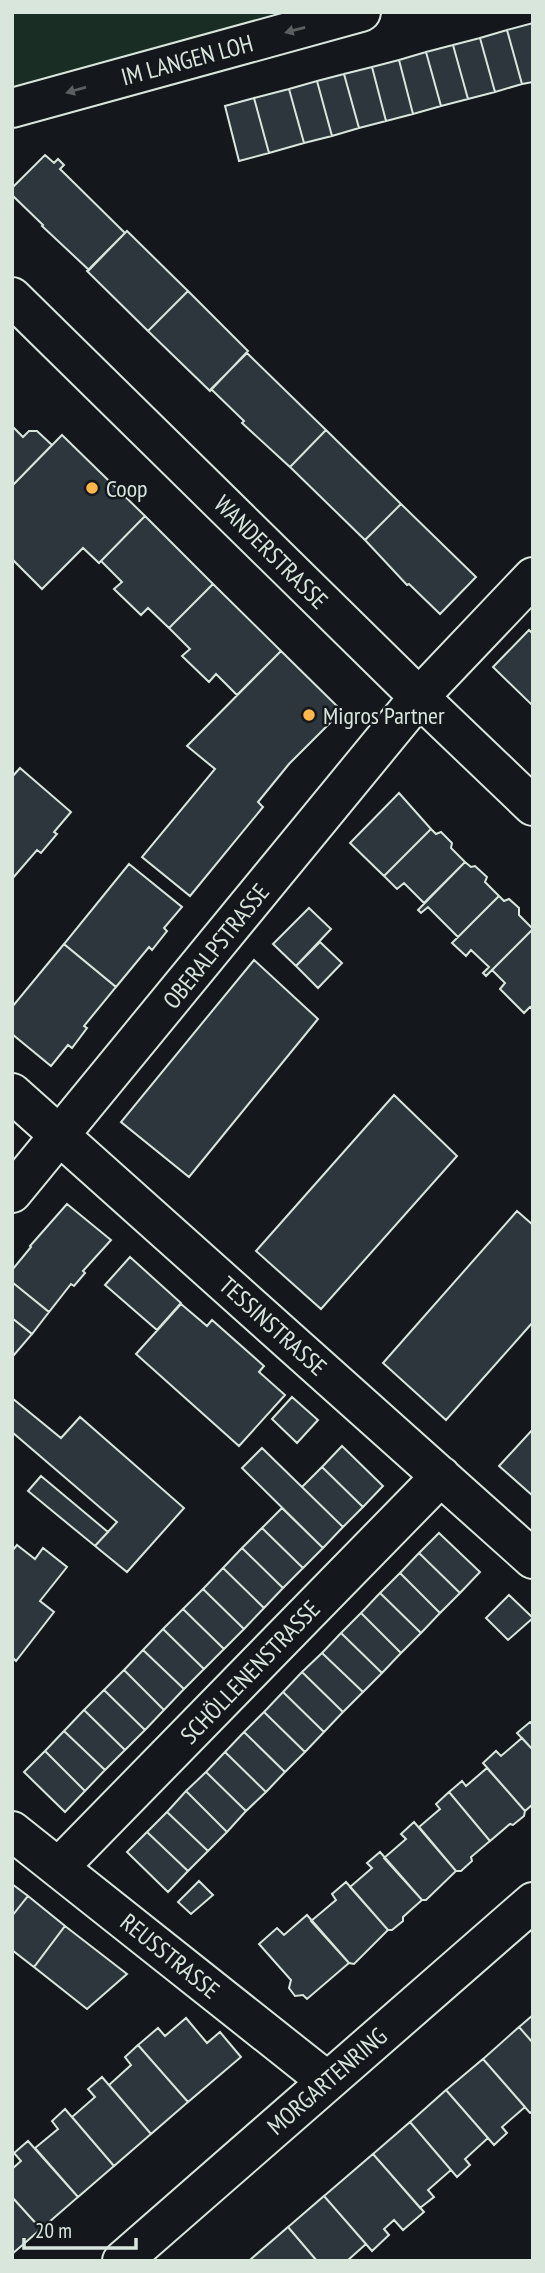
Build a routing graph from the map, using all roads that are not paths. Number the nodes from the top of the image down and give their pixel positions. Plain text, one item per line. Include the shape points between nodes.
1 (361, 12) edge
2 (12, 108) edge
3 (12, 297) edge
4 (533, 577) edge
5 (419, 697) junction
6 (533, 806) edge
7 (12, 1093) edge
8 (61, 1136) junction
9 (12, 1193) edge
10 (441, 1476) junction
11 (533, 1559) edge
12 (12, 1831) edge
13 (59, 1867) junction
14 (533, 1902) edge
15 (327, 2081) junction
16 (122, 2261) edge

1 -> 2 street, IM LANGEN LOH
3 - 5 street, WANDERSTRASSE
4 - 5 street, OBERALPSTRASSE
5 - 6 street, WANDERSTRASSE
5 - 8 street, OBERALPSTRASSE
7 - 8 street, TESSINSTRASSE
8 - 9 street, OBERALPSTRASSE
8 - 10 street, TESSINSTRASSE
10 - 11 street, TESSINSTRASSE
10 - 13 street, SCHÖLLENENSTRASSE
12 - 13 street, REUSSTRASSE
13 - 15 street, REUSSTRASSE
14 - 15 street, MORGARTENRING
15 - 16 street, MORGARTENRING

